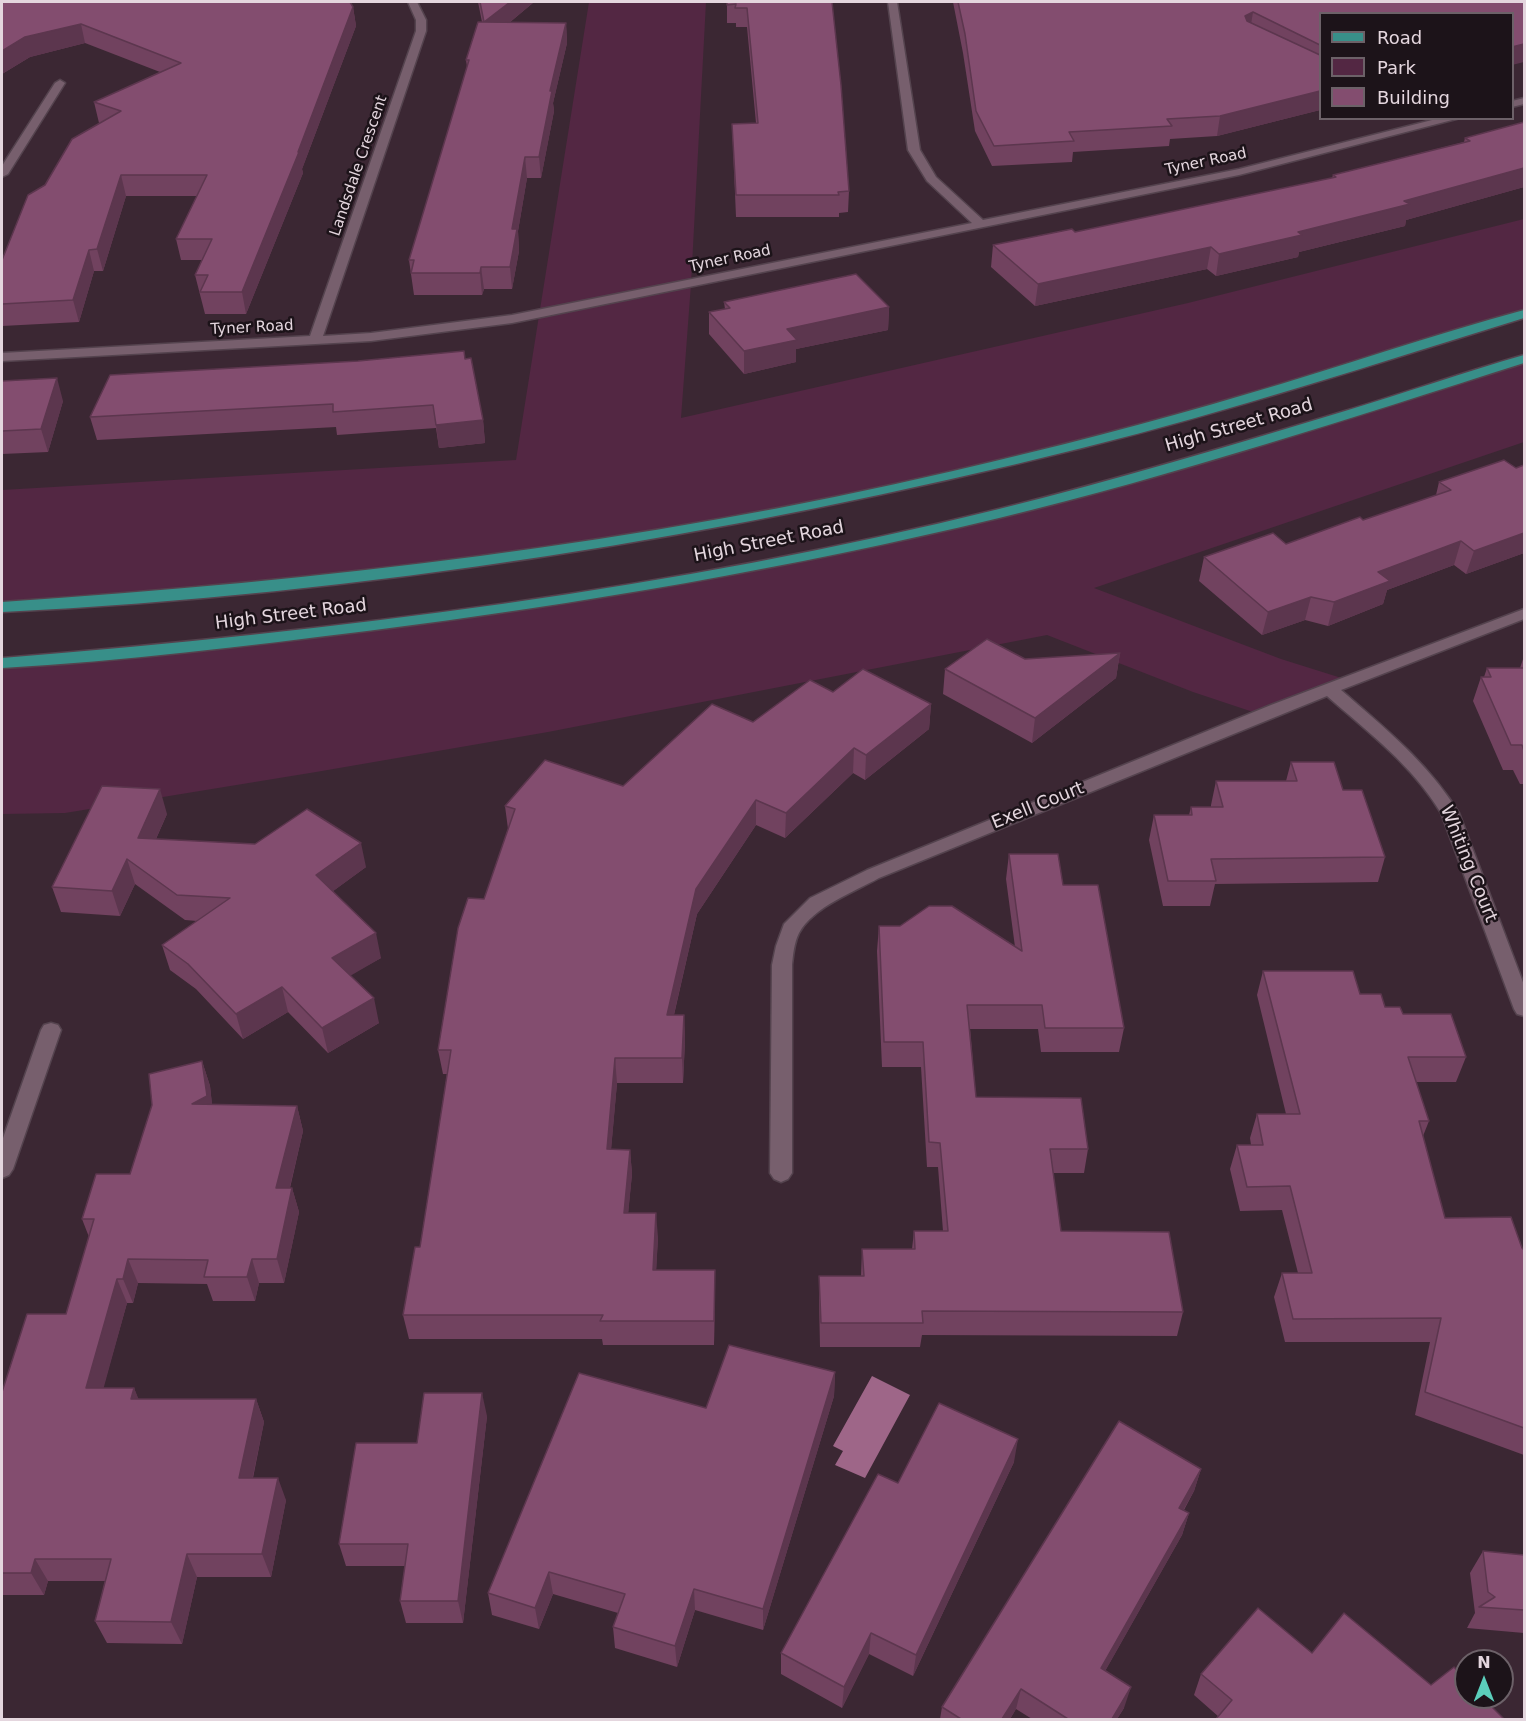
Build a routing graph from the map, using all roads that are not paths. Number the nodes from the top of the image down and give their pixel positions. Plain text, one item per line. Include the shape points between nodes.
1 (412, 2) edge
2 (892, 2) edge
3 (60, 83) dead end
4 (1412, 120) edge
5 (1447, 120) edge
6 (1423, 126) junction
7 (2, 174) edge
8 (980, 224) junction
9 (1524, 314) edge
10 (315, 341) junction
11 (2, 357) edge
12 (1524, 359) edge
13 (2, 607) edge
14 (1524, 615) edge
15 (2, 663) edge
16 (1330, 690) junction
17 (1524, 1008) edge
18 (51, 1030) dead end
19 (2, 1169) edge
20 (781, 1173) dead end

1 - 10 street, Landsdale Crescent via 421,20 421,31
2 - 8 street via 914,150 931,178
3 - 7 street
4 - 6 street
5 - 6 street, Tyner Road
6 - 8 street, Tyner Road via 1239,172
8 - 10 street, Tyner Road via 512,319
9 - 13 main road, High Street Road via 1083,444 708,526 503,559 330,580
10 - 11 street, Tyner Road
12 - 15 main road, High Street Road via 1181,464 825,552 655,583 389,623
14 - 16 street, Exell Court
16 - 17 street, Whiting Court via 1414,764 1441,796
16 - 20 street, Exell Court via 873,874 834,892 803,915 791,929 782,965
18 - 19 street

